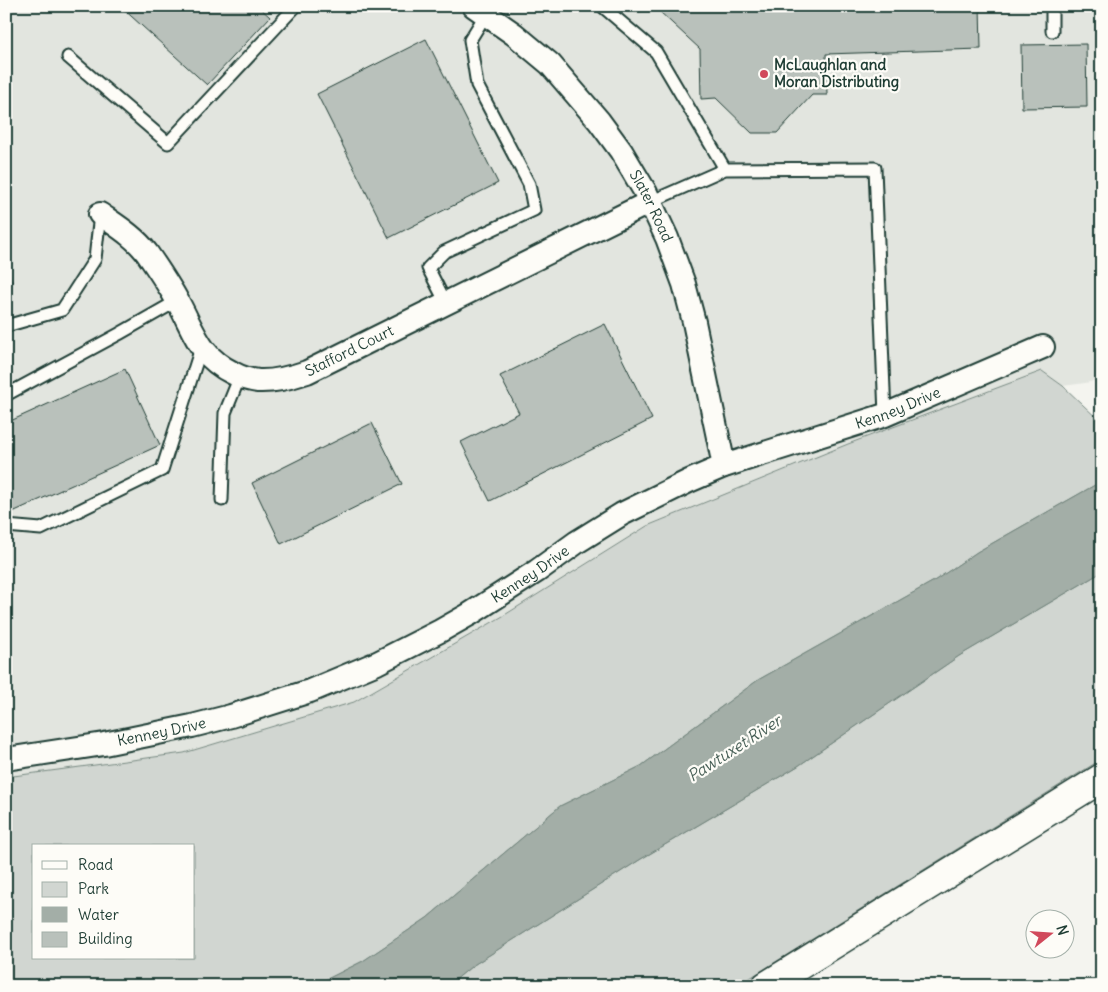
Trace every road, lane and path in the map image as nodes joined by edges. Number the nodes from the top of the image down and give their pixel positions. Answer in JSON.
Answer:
{"nodes":[{"id":1,"x":296,"y":6,"type":"edge"},
{"id":2,"x":602,"y":6,"type":"edge"},
{"id":3,"x":1052,"y":6,"type":"edge"},
{"id":4,"x":480,"y":10,"type":"edge"},
{"id":5,"x":1052,"y":31,"type":"dead end"},
{"id":6,"x":68,"y":57,"type":"dead end"},
{"id":7,"x":725,"y":169,"type":"junction"},
{"id":8,"x":650,"y":202,"type":"junction"},
{"id":9,"x":100,"y":214,"type":"joint"},
{"id":10,"x":177,"y":301,"type":"junction"},
{"id":11,"x":446,"y":303,"type":"junction"},
{"id":12,"x":6,"y":326,"type":"edge"},
{"id":13,"x":1043,"y":347,"type":"dead end"},
{"id":14,"x":202,"y":348,"type":"junction"},
{"id":15,"x":240,"y":376,"type":"junction"},
{"id":16,"x":6,"y":395,"type":"edge"},
{"id":17,"x":886,"y":415,"type":"junction"},
{"id":18,"x":724,"y":466,"type":"junction"},
{"id":19,"x":222,"y":500,"type":"dead end"},
{"id":20,"x":6,"y":526,"type":"edge"},
{"id":21,"x":6,"y":760,"type":"edge"},
{"id":22,"x":1102,"y":778,"type":"edge"},
{"id":23,"x":766,"y":986,"type":"edge"}],
"edges":[{"from":1,"to":6,"type":"lane"},
{"from":2,"to":7,"type":"lane"},
{"from":3,"to":5,"type":"lane"},
{"from":4,"to":8,"type":"street","name":"Slater Road"},
{"from":4,"to":11,"type":"lane"},
{"from":7,"to":8,"type":"lane"},
{"from":7,"to":17,"type":"lane"},
{"from":8,"to":11,"type":"street","name":"Stafford Court"},
{"from":8,"to":18,"type":"street","name":"Slater Road"},
{"from":9,"to":10,"type":"street","name":"Stafford Court"},
{"from":9,"to":12,"type":"lane"},
{"from":10,"to":14,"type":"street","name":"Stafford Court"},
{"from":10,"to":16,"type":"lane"},
{"from":11,"to":15,"type":"street","name":"Stafford Court"},
{"from":13,"to":17,"type":"street","name":"Kenney Drive"},
{"from":14,"to":15,"type":"street","name":"Stafford Court"},
{"from":14,"to":20,"type":"lane"},
{"from":15,"to":19,"type":"lane"},
{"from":17,"to":18,"type":"street","name":"Kenney Drive"},
{"from":18,"to":21,"type":"street","name":"Kenney Drive"},
{"from":22,"to":23,"type":"highway"}]}
